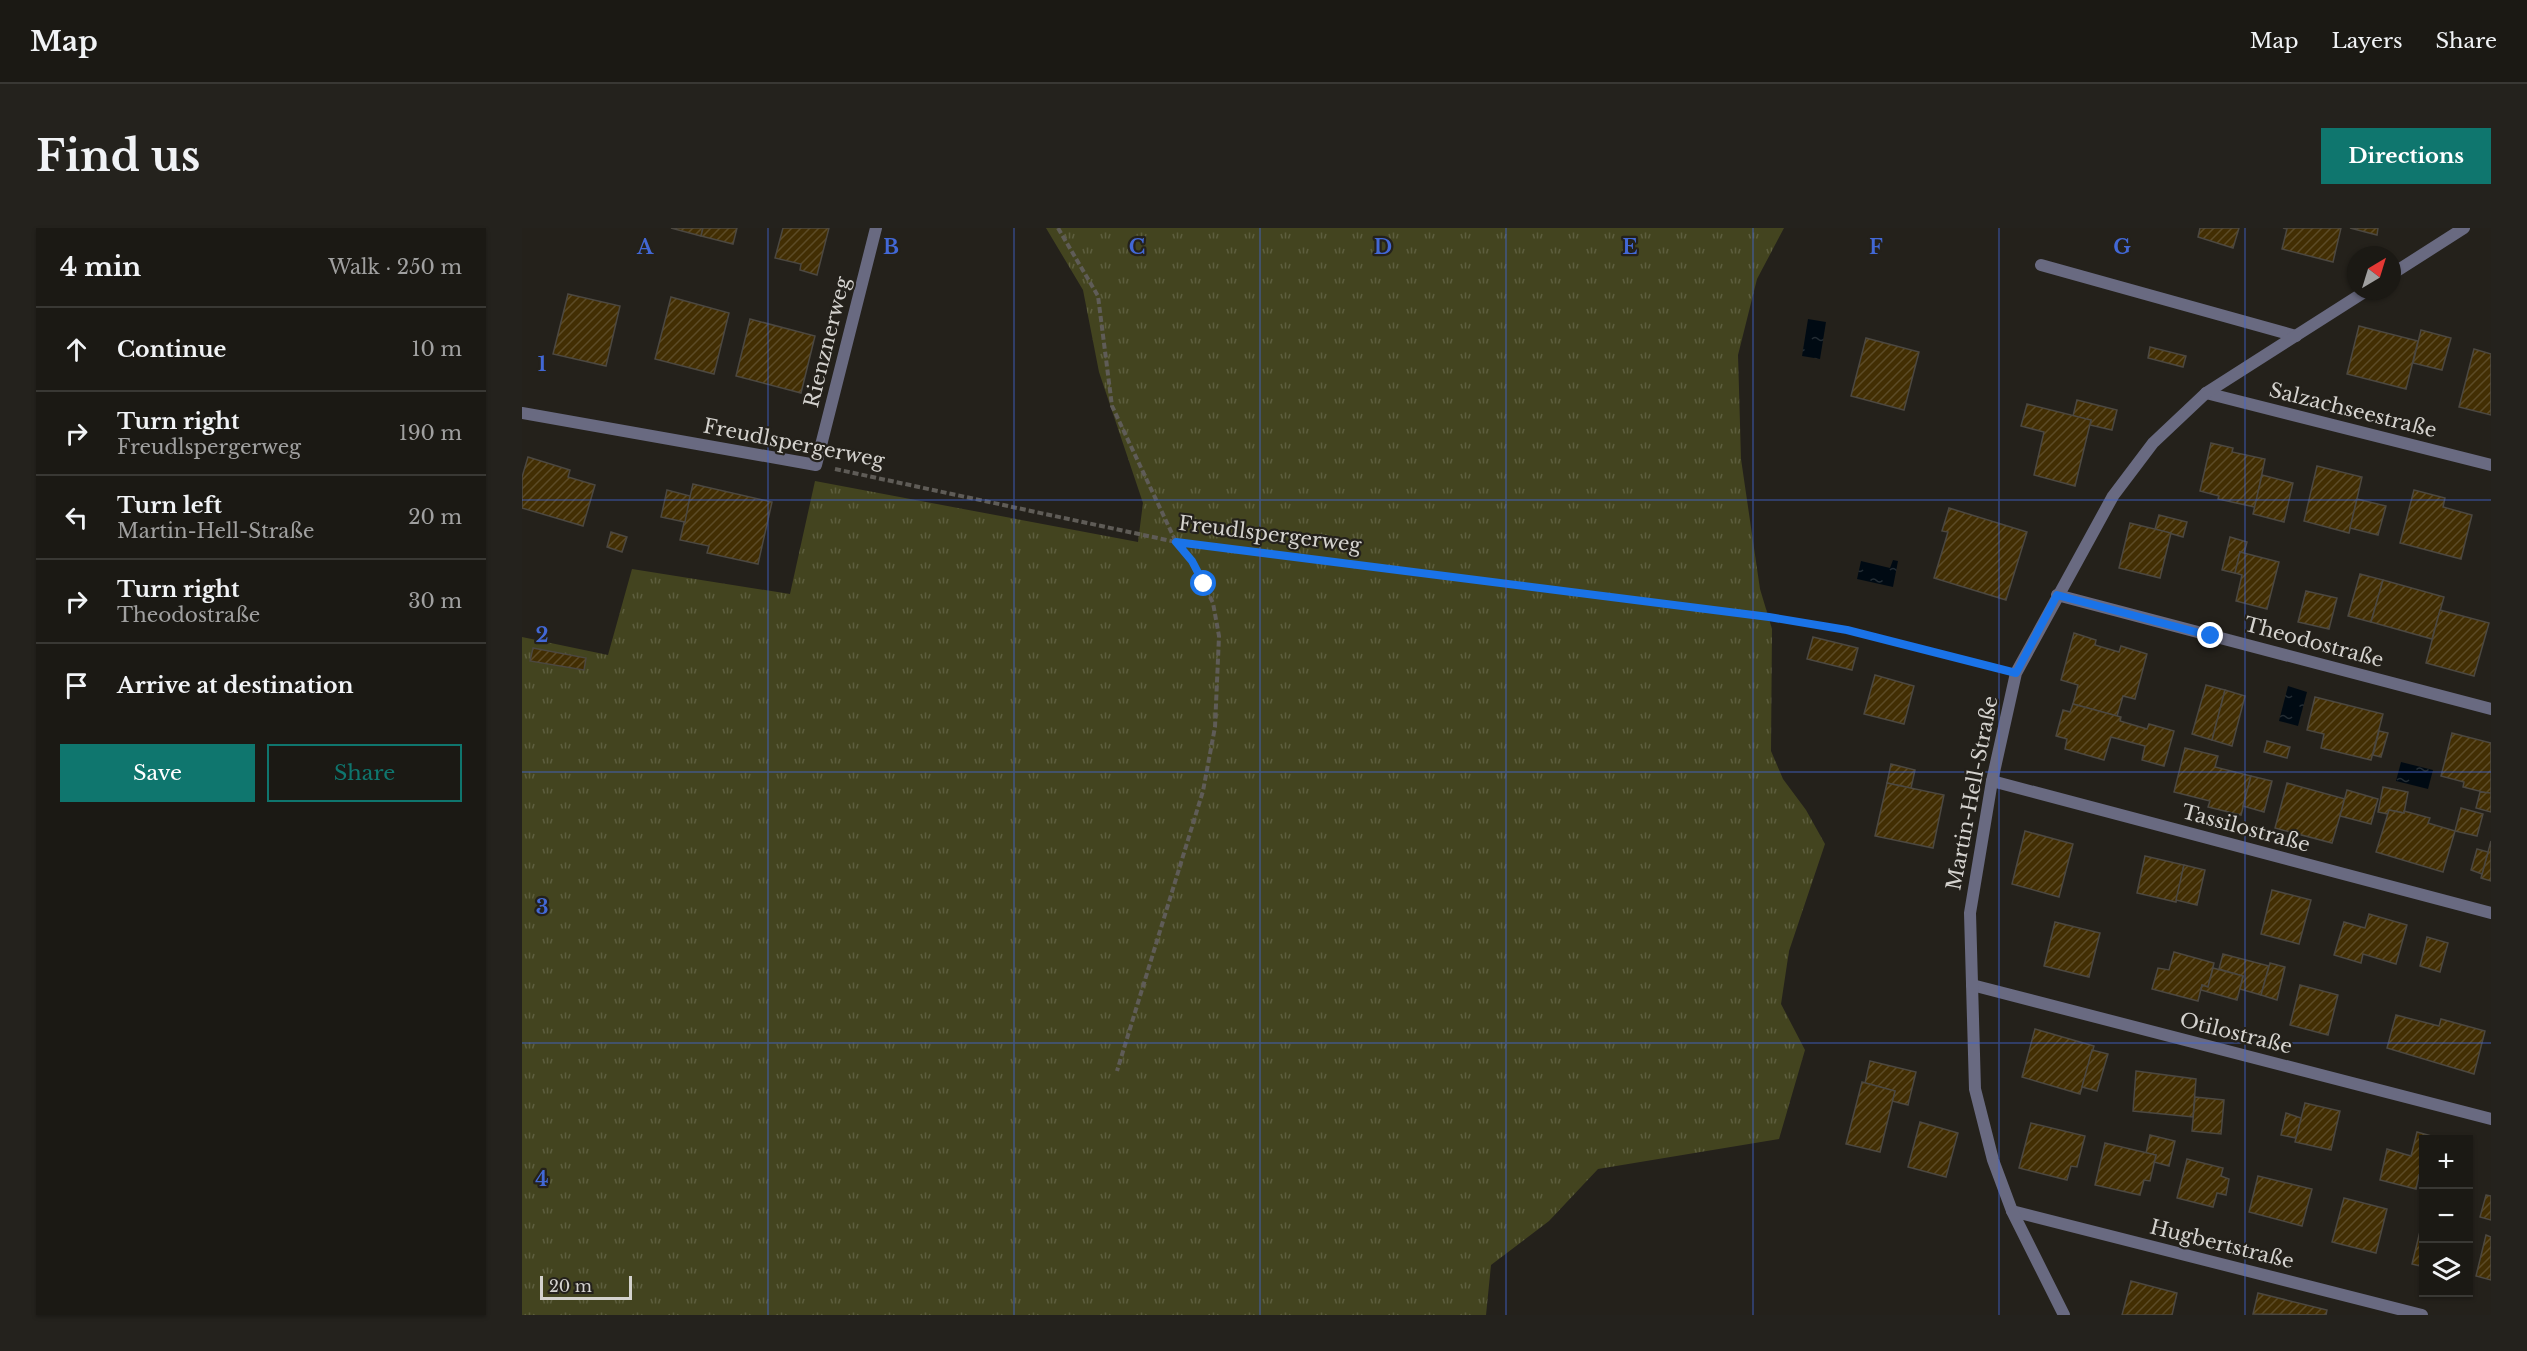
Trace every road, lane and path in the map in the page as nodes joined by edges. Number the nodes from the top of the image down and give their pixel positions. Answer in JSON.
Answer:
{"nodes":[{"id":1,"x":876,"y":228,"type":"edge"},
{"id":2,"x":1058,"y":228,"type":"edge"},
{"id":3,"x":2464,"y":228,"type":"edge"},
{"id":4,"x":2041,"y":265,"type":"dead end"},
{"id":5,"x":2401,"y":268,"type":"edge"},
{"id":6,"x":2352,"y":300,"type":"edge"},
{"id":7,"x":2295,"y":336,"type":"junction"},
{"id":8,"x":2206,"y":393,"type":"junction"},
{"id":9,"x":522,"y":413,"type":"edge"},
{"id":10,"x":816,"y":465,"type":"junction"},
{"id":11,"x":2491,"y":465,"type":"edge"},
{"id":12,"x":1176,"y":542,"type":"junction"},
{"id":13,"x":2057,"y":595,"type":"junction"},
{"id":14,"x":2016,"y":673,"type":"junction"},
{"id":15,"x":2491,"y":709,"type":"edge"},
{"id":16,"x":1992,"y":781,"type":"junction"},
{"id":17,"x":2491,"y":913,"type":"edge"},
{"id":18,"x":1972,"y":985,"type":"junction"},
{"id":19,"x":1117,"y":1071,"type":"dead end"},
{"id":20,"x":2491,"y":1119,"type":"edge"},
{"id":21,"x":2012,"y":1211,"type":"junction"},
{"id":22,"x":2064,"y":1315,"type":"edge"},
{"id":23,"x":2422,"y":1315,"type":"edge"}],
"edges":[{"from":1,"to":10,"type":"street","name":"Rienznerweg"},
{"from":2,"to":12,"type":"path"},
{"from":3,"to":5,"type":"street"},
{"from":4,"to":7,"type":"street"},
{"from":6,"to":7,"type":"street","name":"Martin-Hell-Straße"},
{"from":7,"to":8,"type":"street","name":"Martin-Hell-Straße"},
{"from":8,"to":11,"type":"street","name":"Salzachseestraße"},
{"from":8,"to":13,"type":"street","name":"Martin-Hell-Straße"},
{"from":9,"to":10,"type":"street","name":"Freudlspergerweg"},
{"from":10,"to":12,"type":"path","name":"Freudlspergerweg"},
{"from":12,"to":14,"type":"path","name":"Freudlspergerweg"},
{"from":12,"to":19,"type":"path"},
{"from":13,"to":14,"type":"street","name":"Martin-Hell-Straße"},
{"from":13,"to":15,"type":"street","name":"Theodostraße"},
{"from":14,"to":16,"type":"street","name":"Martin-Hell-Straße"},
{"from":16,"to":17,"type":"street","name":"Tassilostraße"},
{"from":16,"to":18,"type":"street","name":"Martin-Hell-Straße"},
{"from":18,"to":20,"type":"street","name":"Otilostraße"},
{"from":18,"to":21,"type":"street","name":"Martin-Hell-Straße"},
{"from":21,"to":22,"type":"street","name":"Martin-Hell-Straße"},
{"from":21,"to":23,"type":"street","name":"Hugbertstraße"}]}
